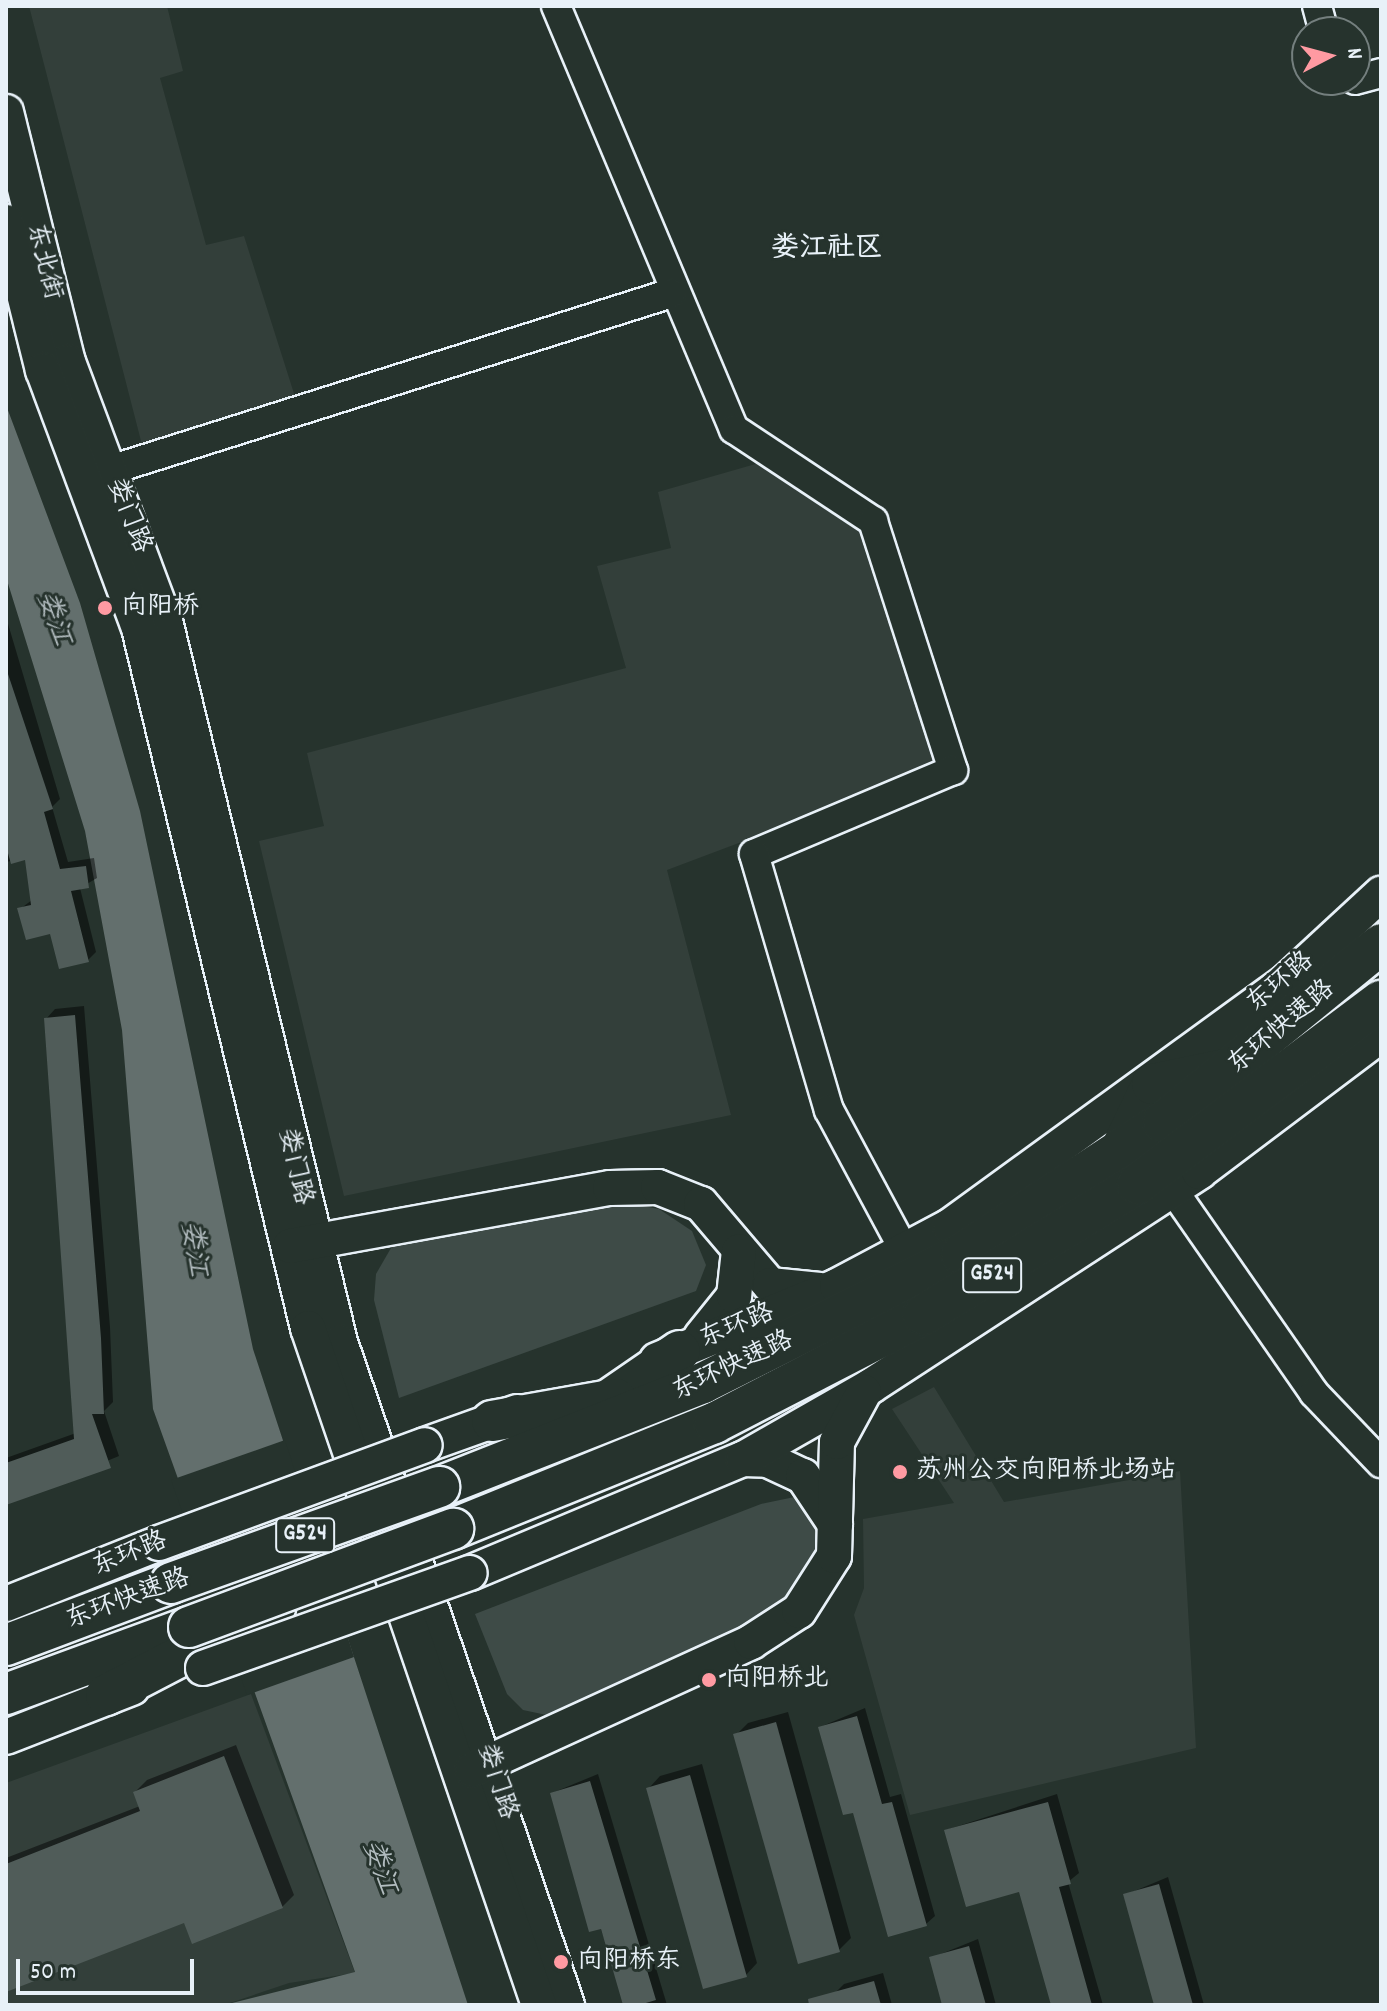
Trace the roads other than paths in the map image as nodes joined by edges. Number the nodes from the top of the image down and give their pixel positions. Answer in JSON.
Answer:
{"nodes":[{"id":1,"x":556,"y":6,"type":"edge"},
{"id":2,"x":6,"y":112,"type":"edge"},
{"id":3,"x":6,"y":222,"type":"edge"},
{"id":4,"x":672,"y":293,"type":"junction"},
{"id":5,"x":45,"y":322,"type":"junction"},
{"id":6,"x":96,"y":473,"type":"junction"},
{"id":7,"x":1381,"y":894,"type":"edge"},
{"id":8,"x":1381,"y":944,"type":"edge"},
{"id":9,"x":1381,"y":1001,"type":"edge"},
{"id":10,"x":1381,"y":1035,"type":"edge"},
{"id":11,"x":1246,"y":1083,"type":"junction"},
{"id":12,"x":1152,"y":1084,"type":"junction"},
{"id":13,"x":1118,"y":1154,"type":"junction"},
{"id":14,"x":1173,"y":1190,"type":"junction"},
{"id":15,"x":299,"y":1244,"type":"junction"},
{"id":16,"x":904,"y":1250,"type":"junction"},
{"id":17,"x":739,"y":1251,"type":"junction"},
{"id":18,"x":837,"y":1286,"type":"junction"},
{"id":19,"x":680,"y":1351,"type":"junction"},
{"id":20,"x":703,"y":1383,"type":"junction"},
{"id":21,"x":871,"y":1386,"type":"junction"},
{"id":22,"x":608,"y":1400,"type":"junction"},
{"id":23,"x":492,"y":1421,"type":"junction"},
{"id":24,"x":539,"y":1448,"type":"junction"},
{"id":25,"x":743,"y":1459,"type":"junction"},
{"id":26,"x":1381,"y":1463,"type":"edge"},
{"id":27,"x":837,"y":1528,"type":"junction"},
{"id":28,"x":6,"y":1604,"type":"edge"},
{"id":29,"x":6,"y":1645,"type":"edge"},
{"id":30,"x":196,"y":1649,"type":"junction"},
{"id":31,"x":6,"y":1694,"type":"edge"},
{"id":32,"x":106,"y":1695,"type":"joint"},
{"id":33,"x":6,"y":1737,"type":"edge"},
{"id":34,"x":478,"y":1768,"type":"junction"},
{"id":35,"x":539,"y":2005,"type":"edge"},
{"id":36,"x":567,"y":2005,"type":"edge"}],
"edges":[{"from":1,"to":4,"type":"street"},
{"from":2,"to":5,"type":"main road","name":"东北街"},
{"from":3,"to":5,"type":"main road","name":"东北街"},
{"from":4,"to":6,"type":"street"},
{"from":4,"to":16,"type":"street"},
{"from":5,"to":6,"type":"main road","name":"娄门路"},
{"from":6,"to":15,"type":"main road","name":"娄门路"},
{"from":7,"to":12,"type":"main road","name":"东环路"},
{"from":8,"to":11,"type":"highway","name":"东环快速路","number":"G524"},
{"from":9,"to":11,"type":"highway","name":"东环快速路","number":"G524"},
{"from":10,"to":14,"type":"main road"},
{"from":11,"to":12,"type":"highway"},
{"from":11,"to":13,"type":"highway","name":"东环快速路","number":"G524"},
{"from":11,"to":30,"type":"highway","name":"东环快速路","number":"G524","bridge":true},
{"from":12,"to":13,"type":"highway"},
{"from":12,"to":16,"type":"main road","name":"东环路"},
{"from":13,"to":20,"type":"highway","name":"东环快速路","number":"G524"},
{"from":14,"to":21,"type":"main road"},
{"from":14,"to":26,"type":"street"},
{"from":15,"to":17,"type":"main road"},
{"from":15,"to":34,"type":"main road","name":"娄门路"},
{"from":16,"to":18,"type":"main road","name":"东环路"},
{"from":17,"to":18,"type":"main road"},
{"from":17,"to":19,"type":"main road"},
{"from":18,"to":19,"type":"main road","name":"东环路"},
{"from":19,"to":22,"type":"highway"},
{"from":19,"to":23,"type":"main road","name":"东环路"},
{"from":20,"to":22,"type":"highway"},
{"from":20,"to":24,"type":"highway","name":"东环快速路","number":"G524"},
{"from":21,"to":25,"type":"main road"},
{"from":21,"to":27,"type":"main road"},
{"from":22,"to":23,"type":"highway"},
{"from":22,"to":24,"type":"highway"},
{"from":23,"to":28,"type":"main road","name":"东环路","bridge":true},
{"from":24,"to":29,"type":"highway","name":"东环快速路","number":"G524","bridge":true},
{"from":25,"to":27,"type":"main road"},
{"from":25,"to":30,"type":"main road","bridge":true},
{"from":27,"to":34,"type":"main road"},
{"from":30,"to":31,"type":"highway","name":"东环快速路","number":"G524"},
{"from":30,"to":32,"type":"highway"},
{"from":32,"to":33,"type":"main road"},
{"from":34,"to":35,"type":"main road","name":"娄门路"},
{"from":34,"to":36,"type":"main road","name":"娄门路"}]}
